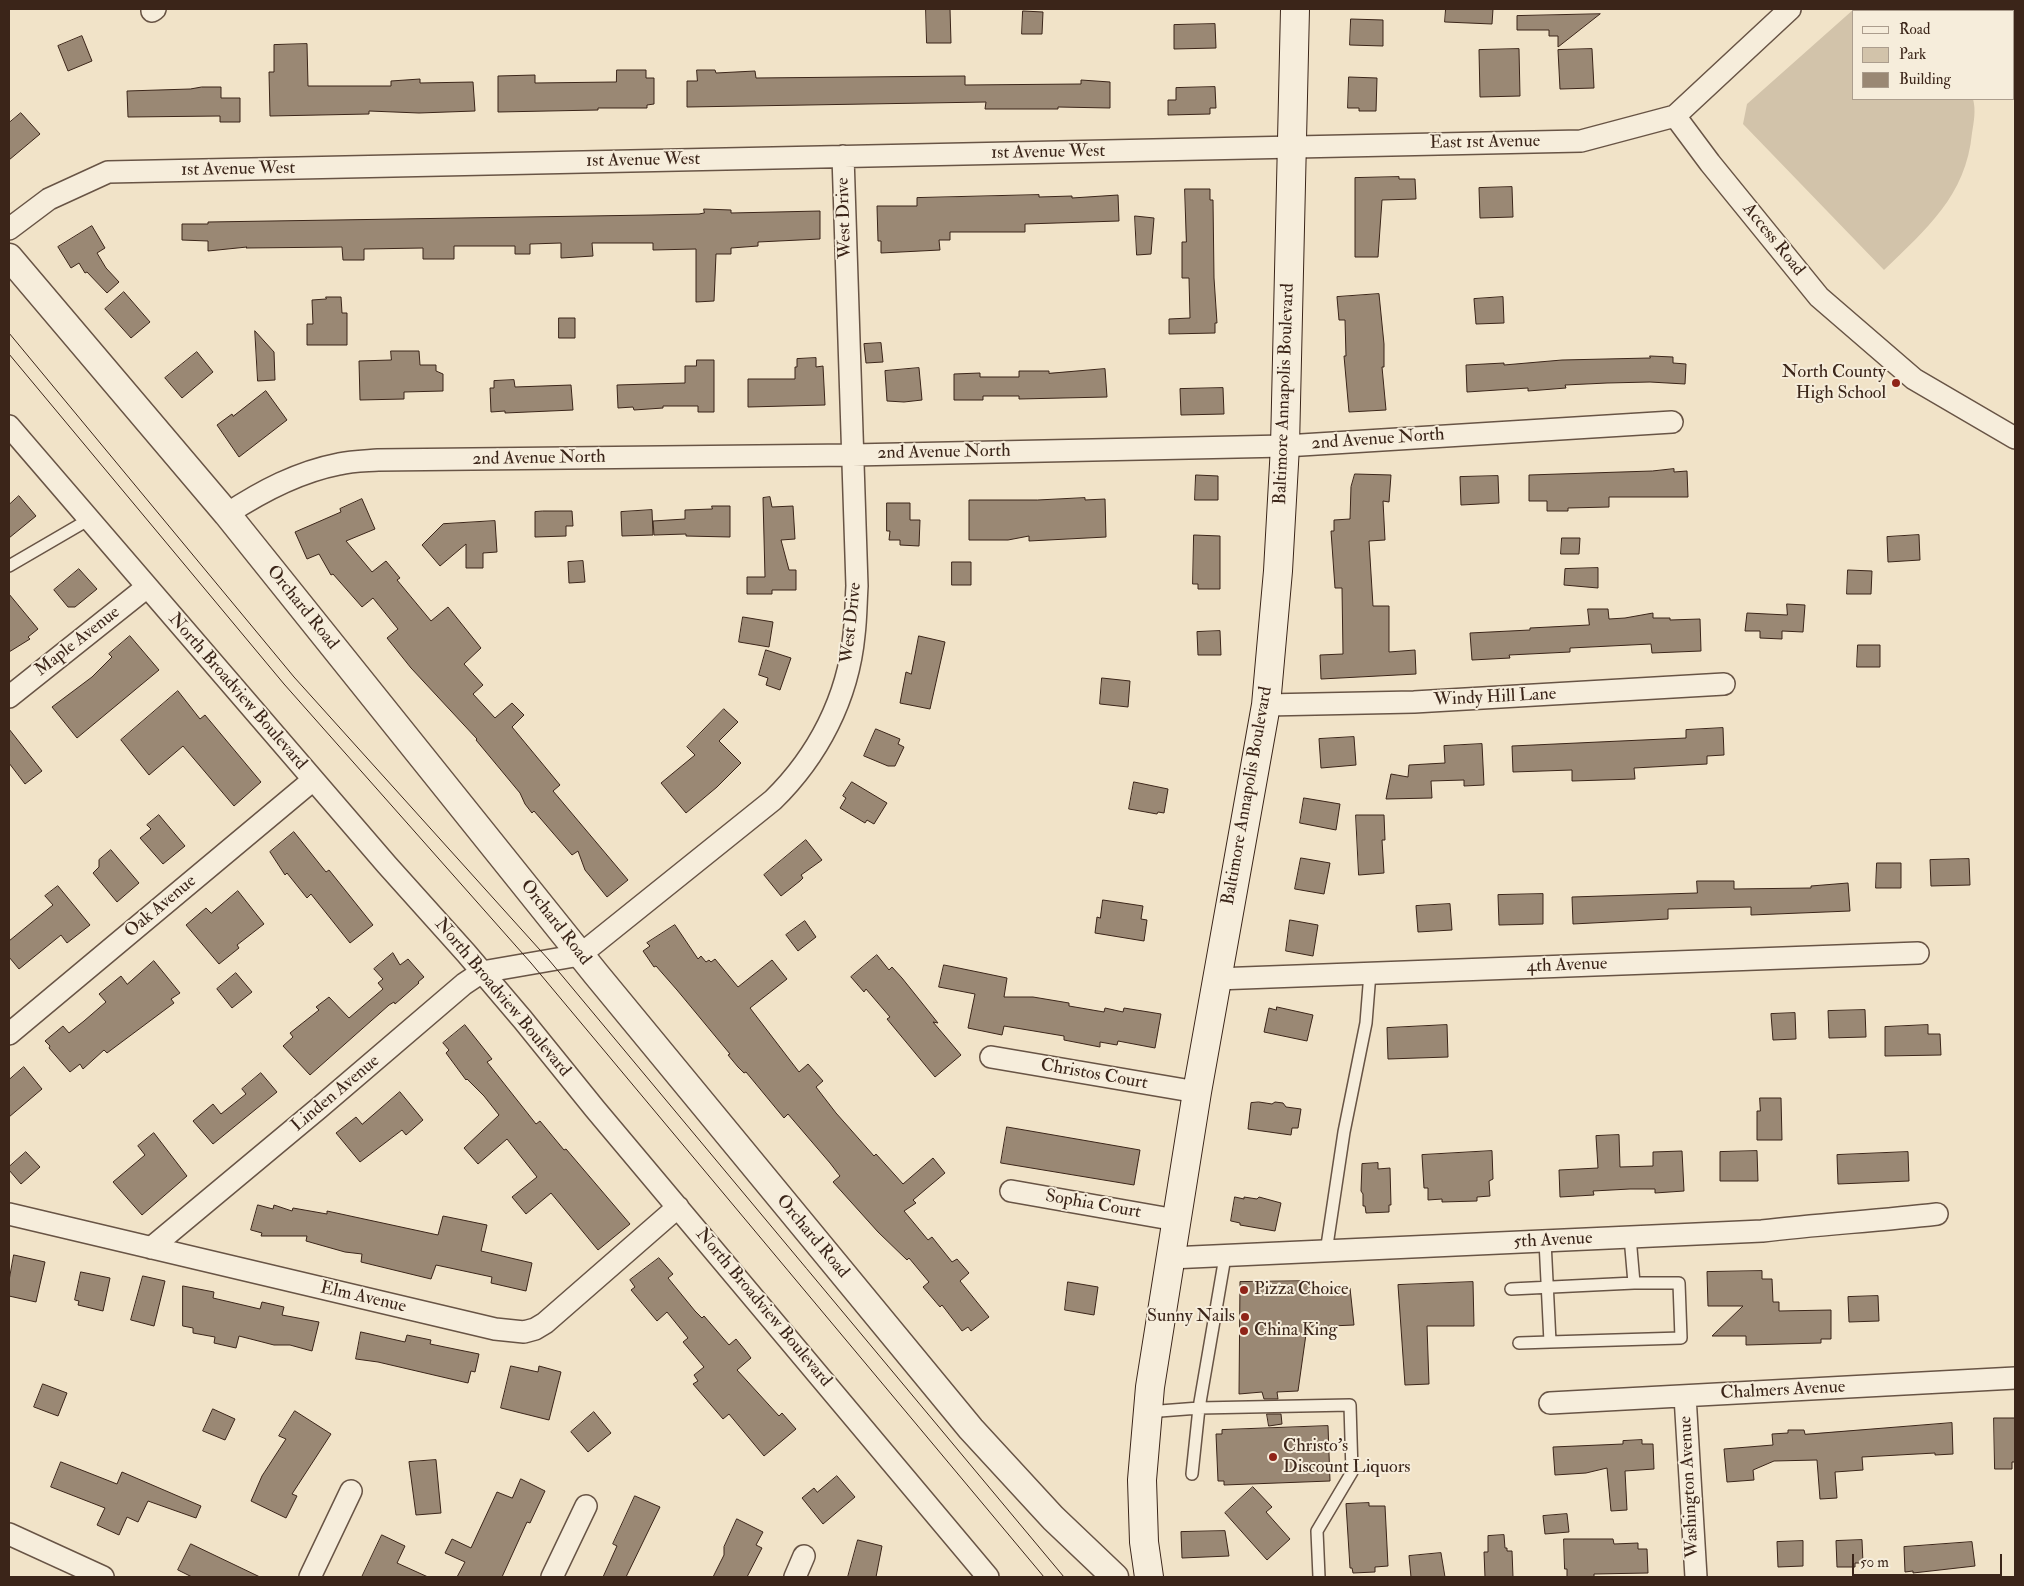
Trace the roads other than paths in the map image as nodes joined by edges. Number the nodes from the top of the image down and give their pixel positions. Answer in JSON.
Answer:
{"nodes":[{"id":1,"x":1295,"y":9,"type":"edge"},
{"id":2,"x":1790,"y":9,"type":"edge"},
{"id":3,"x":1675,"y":116,"type":"junction"},
{"id":4,"x":1292,"y":148,"type":"junction"},
{"id":5,"x":843,"y":156,"type":"junction"},
{"id":6,"x":9,"y":229,"type":"edge"},
{"id":7,"x":9,"y":257,"type":"edge"},
{"id":8,"x":1672,"y":422,"type":"dead end"},
{"id":9,"x":9,"y":426,"type":"edge"},
{"id":10,"x":2015,"y":438,"type":"edge"},
{"id":11,"x":1285,"y":446,"type":"junction"},
{"id":12,"x":852,"y":455,"type":"junction"},
{"id":13,"x":227,"y":514,"type":"junction"},
{"id":14,"x":88,"y":520,"type":"junction"},
{"id":15,"x":9,"y":566,"type":"edge"},
{"id":16,"x":148,"y":588,"type":"junction"},
{"id":17,"x":1724,"y":684,"type":"dead end"},
{"id":18,"x":9,"y":697,"type":"edge"},
{"id":19,"x":1266,"y":704,"type":"junction"},
{"id":20,"x":313,"y":780,"type":"junction"},
{"id":21,"x":1918,"y":953,"type":"dead end"},
{"id":22,"x":580,"y":955,"type":"junction"},
{"id":23,"x":531,"y":963,"type":"joint"},
{"id":24,"x":482,"y":972,"type":"junction"},
{"id":25,"x":1370,"y":973,"type":"junction"},
{"id":26,"x":1216,"y":979,"type":"junction"},
{"id":27,"x":9,"y":1034,"type":"edge"},
{"id":28,"x":991,"y":1057,"type":"dead end"},
{"id":29,"x":1197,"y":1092,"type":"junction"},
{"id":30,"x":1011,"y":1191,"type":"dead end"},
{"id":31,"x":678,"y":1207,"type":"junction"},
{"id":32,"x":9,"y":1214,"type":"edge"},
{"id":33,"x":1936,"y":1214,"type":"dead end"},
{"id":34,"x":1176,"y":1220,"type":"junction"},
{"id":35,"x":1630,"y":1237,"type":"junction"},
{"id":36,"x":1545,"y":1241,"type":"junction"},
{"id":37,"x":151,"y":1248,"type":"junction"},
{"id":38,"x":1326,"y":1252,"type":"junction"},
{"id":39,"x":1225,"y":1257,"type":"junction"},
{"id":40,"x":1170,"y":1258,"type":"junction"},
{"id":41,"x":1634,"y":1283,"type":"junction"},
{"id":42,"x":1548,"y":1288,"type":"junction"},
{"id":43,"x":1510,"y":1289,"type":"dead end"},
{"id":44,"x":1550,"y":1342,"type":"junction"},
{"id":45,"x":1519,"y":1343,"type":"dead end"},
{"id":46,"x":2015,"y":1378,"type":"edge"},
{"id":47,"x":1685,"y":1396,"type":"junction"},
{"id":48,"x":1550,"y":1403,"type":"dead end"},
{"id":49,"x":1199,"y":1408,"type":"junction"},
{"id":50,"x":1147,"y":1412,"type":"junction"},
{"id":51,"x":1192,"y":1474,"type":"dead end"},
{"id":52,"x":351,"y":1491,"type":"dead end"},
{"id":53,"x":586,"y":1506,"type":"dead end"},
{"id":54,"x":9,"y":1534,"type":"edge"},
{"id":55,"x":804,"y":1556,"type":"dead end"},
{"id":56,"x":103,"y":1577,"type":"edge"},
{"id":57,"x":310,"y":1577,"type":"edge"},
{"id":58,"x":552,"y":1577,"type":"edge"},
{"id":59,"x":795,"y":1577,"type":"edge"},
{"id":60,"x":988,"y":1577,"type":"edge"},
{"id":61,"x":1115,"y":1577,"type":"edge"},
{"id":62,"x":1149,"y":1577,"type":"edge"},
{"id":63,"x":1319,"y":1577,"type":"edge"},
{"id":64,"x":1696,"y":1577,"type":"edge"}],
"edges":[{"from":1,"to":4,"type":"main road","name":"Baltimore Annapolis Boulevard"},
{"from":2,"to":3,"type":"street"},
{"from":3,"to":4,"type":"street","name":"East 1st Avenue"},
{"from":3,"to":10,"type":"street","name":"Access Road"},
{"from":4,"to":5,"type":"street","name":"1st Avenue West"},
{"from":4,"to":11,"type":"main road","name":"Baltimore Annapolis Boulevard"},
{"from":5,"to":6,"type":"street","name":"1st Avenue West"},
{"from":5,"to":12,"type":"street","name":"West Drive"},
{"from":7,"to":13,"type":"street","name":"Orchard Road"},
{"from":8,"to":11,"type":"street","name":"2nd Avenue North"},
{"from":9,"to":14,"type":"street","name":"North Broadview Boulevard"},
{"from":11,"to":12,"type":"street","name":"2nd Avenue North"},
{"from":11,"to":19,"type":"main road","name":"Baltimore Annapolis Boulevard"},
{"from":12,"to":13,"type":"street","name":"2nd Avenue North"},
{"from":12,"to":22,"type":"street","name":"West Drive"},
{"from":13,"to":22,"type":"street","name":"Orchard Road"},
{"from":14,"to":15,"type":"lane"},
{"from":14,"to":16,"type":"street","name":"North Broadview Boulevard"},
{"from":16,"to":18,"type":"street","name":"Maple Avenue"},
{"from":16,"to":20,"type":"street","name":"North Broadview Boulevard"},
{"from":17,"to":19,"type":"street","name":"Windy Hill Lane"},
{"from":19,"to":26,"type":"main road","name":"Baltimore Annapolis Boulevard"},
{"from":20,"to":24,"type":"street","name":"North Broadview Boulevard"},
{"from":20,"to":27,"type":"street","name":"Oak Avenue"},
{"from":21,"to":25,"type":"street","name":"4th Avenue"},
{"from":22,"to":23,"type":"street","name":"West Drive"},
{"from":22,"to":61,"type":"street","name":"Orchard Road"},
{"from":23,"to":24,"type":"street","name":"Linden Avenue"},
{"from":24,"to":31,"type":"street","name":"North Broadview Boulevard"},
{"from":24,"to":37,"type":"street","name":"Linden Avenue"},
{"from":25,"to":26,"type":"street","name":"4th Avenue"},
{"from":25,"to":38,"type":"lane"},
{"from":26,"to":29,"type":"main road","name":"Baltimore Annapolis Boulevard"},
{"from":28,"to":29,"type":"street","name":"Christos Court"},
{"from":29,"to":34,"type":"main road","name":"Baltimore Annapolis Boulevard"},
{"from":30,"to":34,"type":"street","name":"Sophia Court"},
{"from":31,"to":37,"type":"street","name":"Elm Avenue"},
{"from":31,"to":60,"type":"street","name":"North Broadview Boulevard"},
{"from":32,"to":37,"type":"street","name":"Elm Avenue"},
{"from":33,"to":35,"type":"street","name":"5th Avenue"},
{"from":34,"to":40,"type":"main road","name":"Baltimore Annapolis Boulevard"},
{"from":35,"to":36,"type":"street","name":"5th Avenue"},
{"from":35,"to":41,"type":"lane"},
{"from":36,"to":38,"type":"street","name":"5th Avenue"},
{"from":36,"to":42,"type":"lane"},
{"from":38,"to":39,"type":"street","name":"5th Avenue"},
{"from":39,"to":40,"type":"street","name":"5th Avenue"},
{"from":39,"to":49,"type":"lane"},
{"from":40,"to":50,"type":"main road","name":"Baltimore Annapolis Boulevard"},
{"from":41,"to":42,"type":"lane"},
{"from":41,"to":44,"type":"lane"},
{"from":42,"to":43,"type":"lane"},
{"from":42,"to":44,"type":"lane"},
{"from":44,"to":45,"type":"lane"},
{"from":46,"to":47,"type":"street","name":"Chalmers Avenue"},
{"from":47,"to":48,"type":"street","name":"Chalmers Avenue"},
{"from":47,"to":64,"type":"street","name":"Washington Avenue"},
{"from":49,"to":50,"type":"lane"},
{"from":49,"to":51,"type":"lane"},
{"from":49,"to":63,"type":"lane"},
{"from":50,"to":62,"type":"main road","name":"Baltimore Annapolis Boulevard"},
{"from":52,"to":57,"type":"street"},
{"from":53,"to":58,"type":"street"},
{"from":54,"to":56,"type":"street"},
{"from":55,"to":59,"type":"street"}]}
